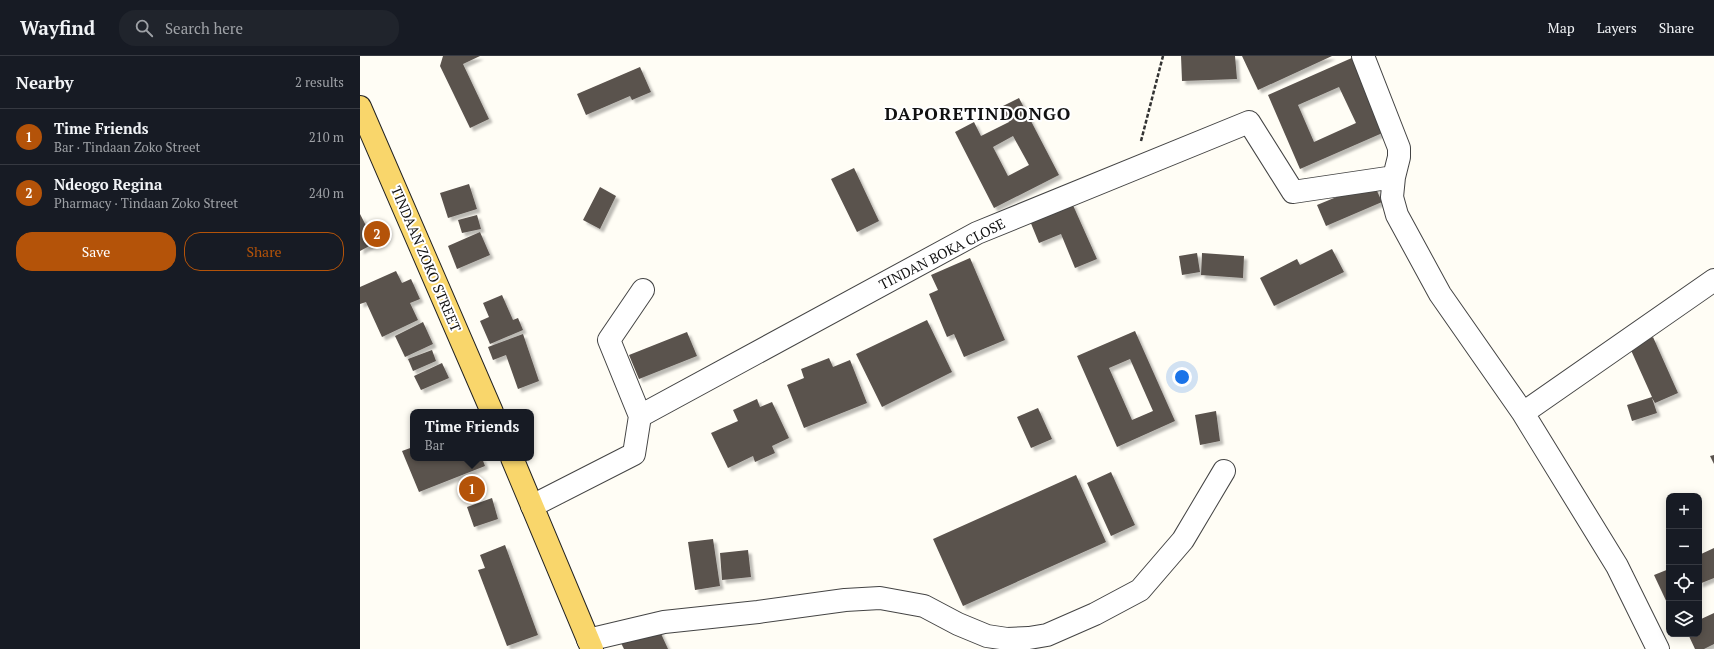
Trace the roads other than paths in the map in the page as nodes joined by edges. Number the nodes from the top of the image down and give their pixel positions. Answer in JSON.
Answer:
{"nodes":[{"id":1,"x":1363,"y":56,"type":"edge"},
{"id":2,"x":360,"y":107,"type":"edge"},
{"id":3,"x":1394,"y":177,"type":"junction"},
{"id":4,"x":1714,"y":280,"type":"edge"},
{"id":5,"x":643,"y":290,"type":"dead end"},
{"id":6,"x":491,"y":409,"type":"edge"},
{"id":7,"x":1523,"y":413,"type":"junction"},
{"id":8,"x":640,"y":416,"type":"junction"},
{"id":9,"x":513,"y":461,"type":"edge"},
{"id":10,"x":1224,"y":471,"type":"dead end"},
{"id":11,"x":532,"y":506,"type":"junction"},
{"id":12,"x":590,"y":645,"type":"edge"},
{"id":13,"x":1658,"y":649,"type":"edge"}],
"edges":[{"from":1,"to":3,"type":"street"},
{"from":2,"to":6,"type":"main road","name":"TINDAAN ZOKO STREET"},
{"from":3,"to":7,"type":"street"},
{"from":3,"to":8,"type":"street","name":"TINDAN BOKA CLOSE"},
{"from":4,"to":7,"type":"street"},
{"from":5,"to":8,"type":"street"},
{"from":7,"to":13,"type":"street"},
{"from":8,"to":11,"type":"street"},
{"from":9,"to":11,"type":"main road"},
{"from":10,"to":12,"type":"street"},
{"from":11,"to":12,"type":"main road"}]}
